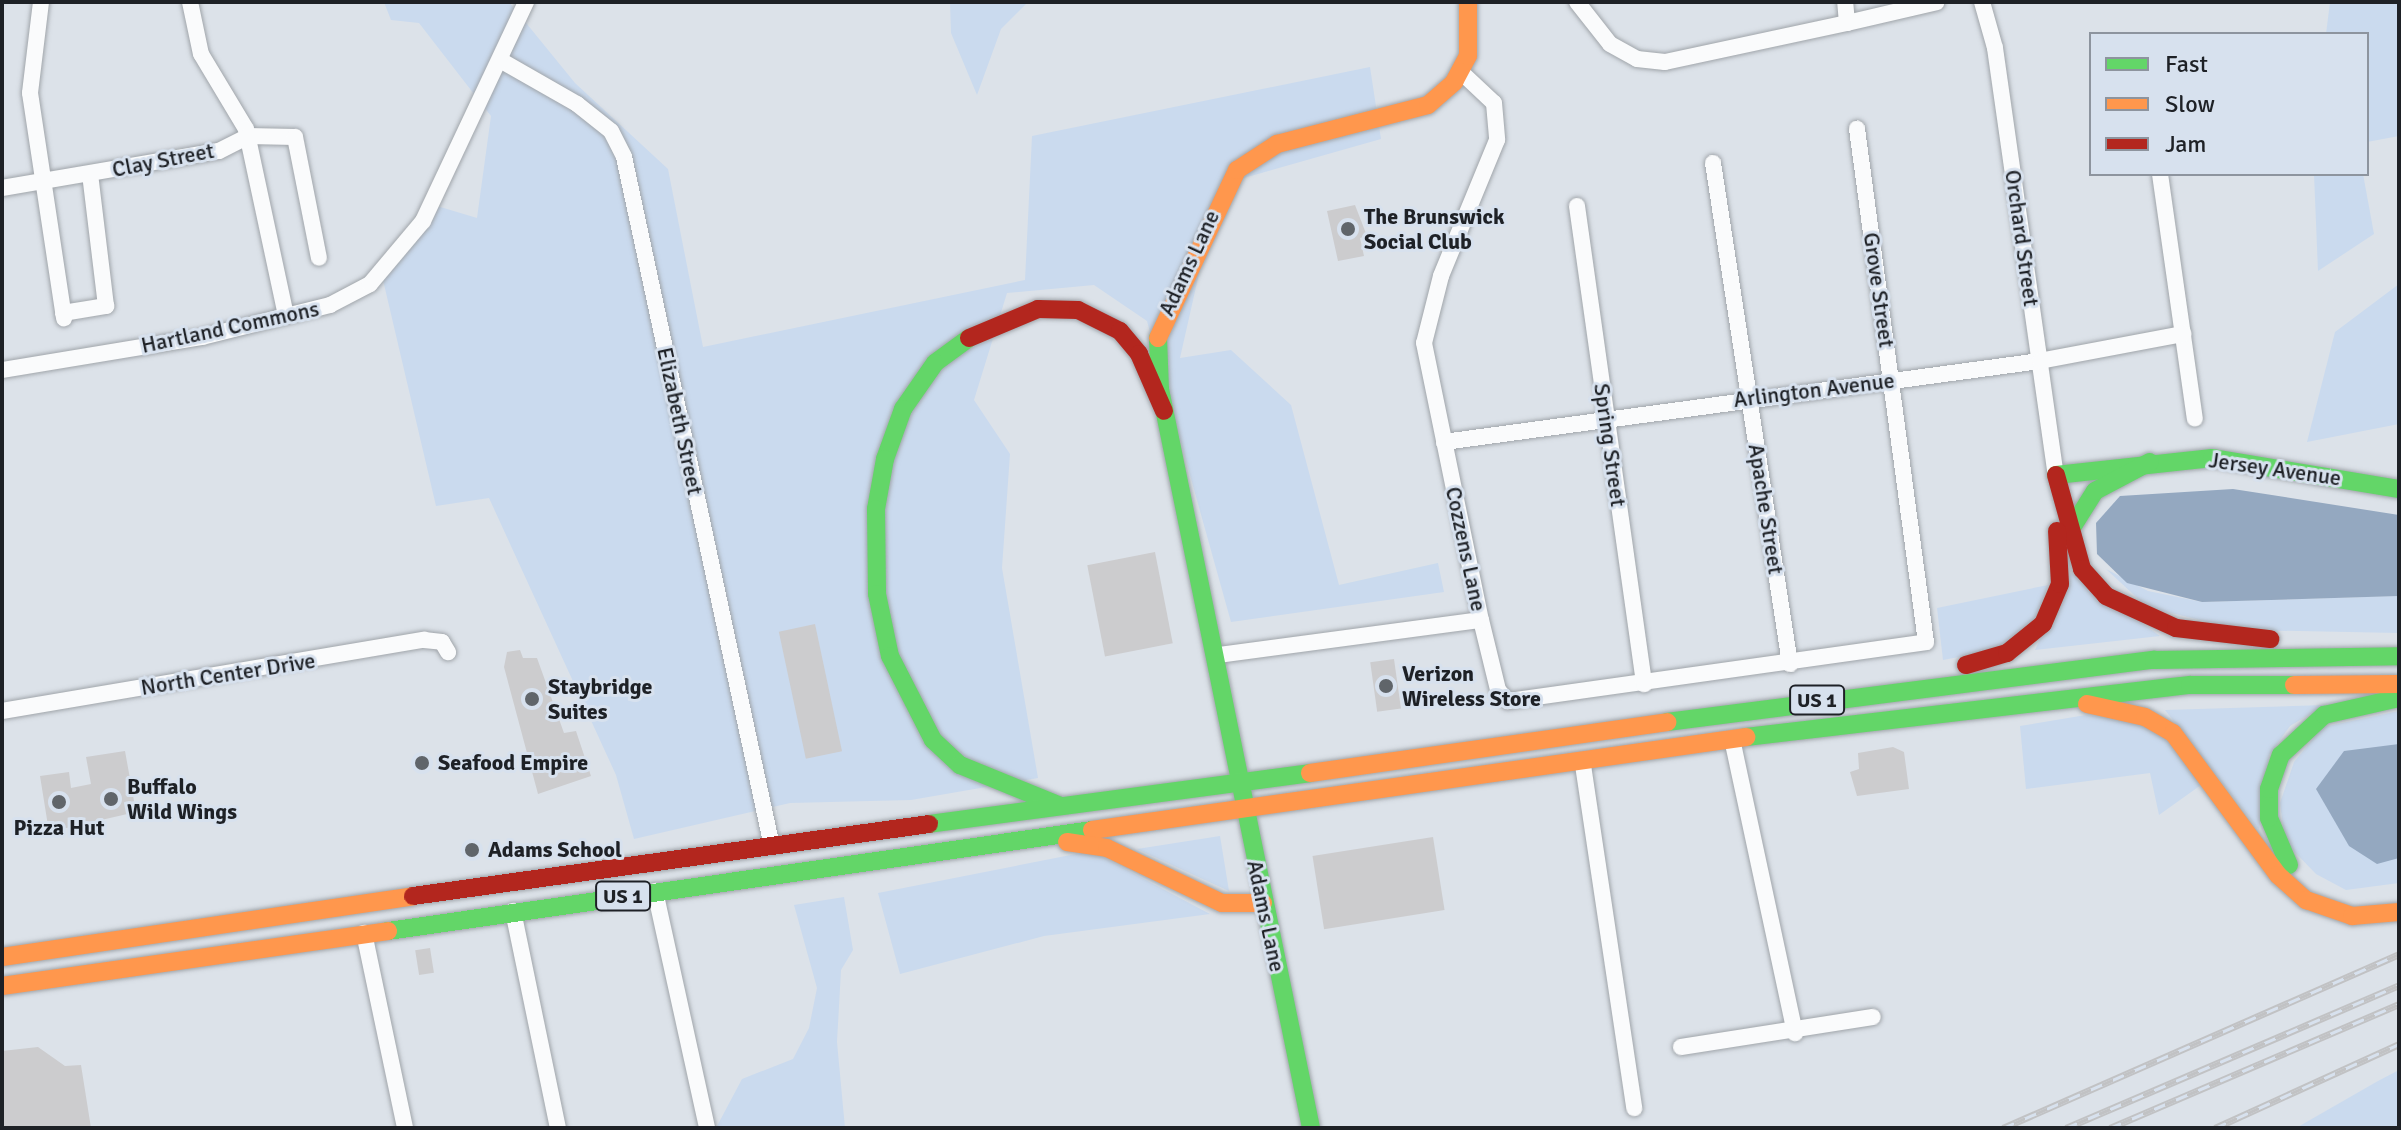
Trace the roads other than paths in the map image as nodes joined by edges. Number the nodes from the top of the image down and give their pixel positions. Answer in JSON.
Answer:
{"nodes":[{"id":1,"x":41,"y":2,"type":"edge"},
{"id":2,"x":190,"y":2,"type":"edge"},
{"id":3,"x":526,"y":2,"type":"edge"},
{"id":4,"x":1468,"y":2,"type":"edge"},
{"id":5,"x":1577,"y":2,"type":"edge"},
{"id":6,"x":1845,"y":2,"type":"edge"},
{"id":7,"x":1937,"y":2,"type":"edge"},
{"id":8,"x":1982,"y":2,"type":"edge"},
{"id":9,"x":1847,"y":23,"type":"junction"},
{"id":10,"x":500,"y":60,"type":"junction"},
{"id":11,"x":1461,"y":72,"type":"junction"},
{"id":12,"x":1857,"y":129,"type":"dead end"},
{"id":13,"x":248,"y":136,"type":"junction"},
{"id":14,"x":1713,"y":163,"type":"dead end"},
{"id":15,"x":90,"y":174,"type":"junction"},
{"id":16,"x":2160,"y":176,"type":"edge"},
{"id":17,"x":42,"y":183,"type":"junction"},
{"id":18,"x":2,"y":188,"type":"edge"},
{"id":19,"x":1577,"y":206,"type":"dead end"},
{"id":20,"x":319,"y":258,"type":"dead end"},
{"id":21,"x":286,"y":316,"type":"junction"},
{"id":22,"x":2183,"y":334,"type":"junction"},
{"id":23,"x":2040,"y":361,"type":"junction"},
{"id":24,"x":2,"y":370,"type":"edge"},
{"id":25,"x":1891,"y":380,"type":"junction"},
{"id":26,"x":1750,"y":399,"type":"junction"},
{"id":27,"x":1164,"y":411,"type":"junction"},
{"id":28,"x":1606,"y":418,"type":"junction"},
{"id":29,"x":2195,"y":419,"type":"dead end"},
{"id":30,"x":1444,"y":442,"type":"junction"},
{"id":31,"x":2150,"y":462,"type":"junction"},
{"id":32,"x":2056,"y":475,"type":"junction"},
{"id":33,"x":2399,"y":489,"type":"edge"},
{"id":34,"x":2073,"y":526,"type":"junction"},
{"id":35,"x":1481,"y":620,"type":"junction"},
{"id":36,"x":1926,"y":642,"type":"joint"},
{"id":37,"x":448,"y":652,"type":"dead end"},
{"id":38,"x":1218,"y":655,"type":"junction"},
{"id":39,"x":2394,"y":656,"type":"edge"},
{"id":40,"x":1790,"y":664,"type":"junction"},
{"id":41,"x":1644,"y":684,"type":"junction"},
{"id":42,"x":2399,"y":684,"type":"edge"},
{"id":43,"x":2046,"y":697,"type":"junction"},
{"id":44,"x":2399,"y":698,"type":"edge"},
{"id":45,"x":1825,"y":699,"type":"junction"},
{"id":46,"x":2,"y":711,"type":"edge"},
{"id":47,"x":1732,"y":739,"type":"junction"},
{"id":48,"x":1583,"y":765,"type":"junction"},
{"id":49,"x":1238,"y":782,"type":"junction"},
{"id":50,"x":1066,"y":808,"type":"junction"},
{"id":51,"x":1244,"y":808,"type":"junction"},
{"id":52,"x":1027,"y":838,"type":"junction"},
{"id":53,"x":771,"y":842,"type":"junction"},
{"id":54,"x":655,"y":891,"type":"junction"},
{"id":55,"x":2399,"y":896,"type":"edge"},
{"id":56,"x":1263,"y":903,"type":"junction"},
{"id":57,"x":513,"y":911,"type":"junction"},
{"id":58,"x":2399,"y":912,"type":"edge"},
{"id":59,"x":364,"y":933,"type":"junction"},
{"id":60,"x":2,"y":957,"type":"edge"},
{"id":61,"x":2,"y":986,"type":"edge"},
{"id":62,"x":1873,"y":1017,"type":"dead end"},
{"id":63,"x":1795,"y":1033,"type":"junction"},
{"id":64,"x":1681,"y":1047,"type":"dead end"},
{"id":65,"x":1634,"y":1108,"type":"dead end"},
{"id":66,"x":405,"y":1128,"type":"edge"},
{"id":67,"x":558,"y":1128,"type":"edge"},
{"id":68,"x":707,"y":1128,"type":"edge"},
{"id":69,"x":1311,"y":1128,"type":"edge"}],
"edges":[{"from":1,"to":17,"type":"street"},
{"from":2,"to":13,"type":"street"},
{"from":3,"to":10,"type":"street","name":"Hartland Commons"},
{"from":4,"to":11,"type":"main road"},
{"from":5,"to":9,"type":"street"},
{"from":6,"to":9,"type":"street"},
{"from":7,"to":9,"type":"street"},
{"from":8,"to":23,"type":"street","name":"Orchard Street"},
{"from":10,"to":21,"type":"street","name":"Hartland Commons"},
{"from":10,"to":53,"type":"street","name":"Elizabeth Street"},
{"from":11,"to":27,"type":"main road","name":"Adams Lane"},
{"from":11,"to":30,"type":"street","name":"Cozzens Lane"},
{"from":12,"to":25,"type":"street","name":"Grove Street"},
{"from":13,"to":15,"type":"street","name":"Clay Street"},
{"from":13,"to":20,"type":"street","name":"Clay Street"},
{"from":13,"to":21,"type":"street"},
{"from":14,"to":26,"type":"street","name":"Apache Street"},
{"from":15,"to":17,"type":"street","name":"Clay Street"},
{"from":15,"to":17,"type":"street"},
{"from":16,"to":22,"type":"street"},
{"from":17,"to":18,"type":"street","name":"Clay Street"},
{"from":19,"to":28,"type":"street","name":"Spring Street"},
{"from":21,"to":24,"type":"street","name":"Hartland Commons"},
{"from":22,"to":23,"type":"street","name":"Arlington Avenue"},
{"from":22,"to":29,"type":"street"},
{"from":23,"to":25,"type":"street","name":"Arlington Avenue"},
{"from":23,"to":32,"type":"street","name":"Orchard Street"},
{"from":25,"to":26,"type":"street","name":"Arlington Avenue"},
{"from":25,"to":36,"type":"street","name":"Grove Street"},
{"from":26,"to":28,"type":"street","name":"Arlington Avenue"},
{"from":26,"to":40,"type":"street","name":"Apache Street"},
{"from":27,"to":38,"type":"main road","name":"Adams Lane"},
{"from":27,"to":50,"type":"main road"},
{"from":28,"to":30,"type":"street","name":"Arlington Avenue"},
{"from":28,"to":41,"type":"street","name":"Spring Street"},
{"from":30,"to":35,"type":"street","name":"Cozzens Lane"},
{"from":31,"to":32,"type":"main road","name":"Jersey Avenue"},
{"from":31,"to":33,"type":"main road","name":"Jersey Avenue"},
{"from":31,"to":34,"type":"main road"},
{"from":32,"to":34,"type":"main road"},
{"from":32,"to":45,"type":"main road"},
{"from":34,"to":39,"type":"main road"},
{"from":35,"to":38,"type":"street"},
{"from":35,"to":41,"type":"street","name":"Cozzens Lane"},
{"from":36,"to":40,"type":"street","name":"Cozzens Lane"},
{"from":37,"to":46,"type":"street","name":"North Center Drive"},
{"from":38,"to":49,"type":"main road","name":"Adams Lane"},
{"from":39,"to":45,"type":"main road","number":"US 1"},
{"from":40,"to":41,"type":"street","name":"Cozzens Lane"},
{"from":42,"to":43,"type":"main road","number":"US 1"},
{"from":43,"to":47,"type":"main road","number":"US 1"},
{"from":43,"to":58,"type":"main road"},
{"from":44,"to":55,"type":"main road"},
{"from":45,"to":49,"type":"main road","number":"US 1"},
{"from":47,"to":48,"type":"main road","number":"US 1"},
{"from":47,"to":63,"type":"street"},
{"from":48,"to":51,"type":"main road","number":"US 1"},
{"from":48,"to":65,"type":"street"},
{"from":49,"to":50,"type":"main road","number":"US 1"},
{"from":49,"to":51,"type":"main road","name":"Adams Lane"},
{"from":50,"to":53,"type":"main road","number":"US 1"},
{"from":51,"to":52,"type":"main road","number":"US 1"},
{"from":51,"to":56,"type":"main road","name":"Adams Lane"},
{"from":52,"to":54,"type":"main road","number":"US 1"},
{"from":52,"to":56,"type":"main road"},
{"from":53,"to":60,"type":"main road","number":"US 1"},
{"from":54,"to":57,"type":"main road","number":"US 1"},
{"from":54,"to":68,"type":"street"},
{"from":56,"to":69,"type":"main road","name":"Adams Lane"},
{"from":57,"to":59,"type":"main road","number":"US 1"},
{"from":57,"to":67,"type":"street"},
{"from":59,"to":61,"type":"main road","number":"US 1"},
{"from":59,"to":66,"type":"street"},
{"from":62,"to":63,"type":"street"},
{"from":63,"to":64,"type":"street"}]}
